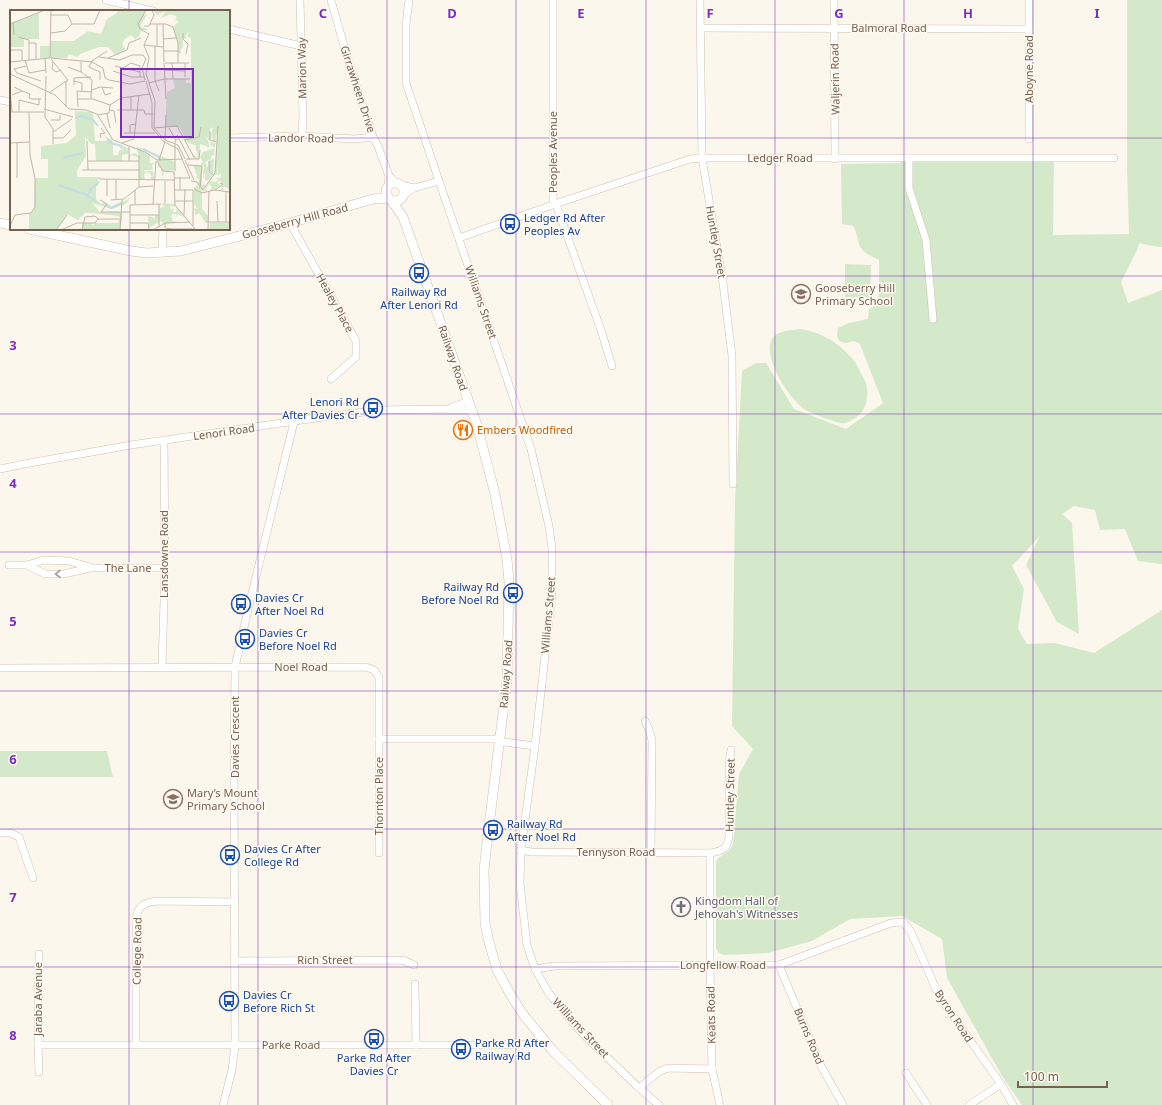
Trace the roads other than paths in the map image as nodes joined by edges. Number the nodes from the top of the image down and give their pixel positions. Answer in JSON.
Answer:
{"nodes":[{"id":1,"x":106,"y":0,"type":"edge"},
{"id":2,"x":300,"y":0,"type":"edge"},
{"id":3,"x":331,"y":0,"type":"edge"},
{"id":4,"x":409,"y":0,"type":"edge"},
{"id":5,"x":553,"y":0,"type":"edge"},
{"id":6,"x":700,"y":0,"type":"edge"},
{"id":7,"x":834,"y":0,"type":"edge"},
{"id":8,"x":1029,"y":0,"type":"edge"},
{"id":9,"x":149,"y":10,"type":"edge"},
{"id":10,"x":701,"y":28,"type":"junction"},
{"id":11,"x":834,"y":28,"type":"junction"},
{"id":12,"x":230,"y":29,"type":"edge"},
{"id":13,"x":1029,"y":29,"type":"junction"},
{"id":14,"x":301,"y":46,"type":"junction"},
{"id":15,"x":0,"y":100,"type":"edge"},
{"id":16,"x":10,"y":102,"type":"edge"},
{"id":17,"x":302,"y":136,"type":"junction"},
{"id":18,"x":373,"y":137,"type":"junction"},
{"id":19,"x":230,"y":138,"type":"edge"},
{"id":20,"x":1029,"y":139,"type":"dead end"},
{"id":21,"x":702,"y":158,"type":"junction"},
{"id":22,"x":836,"y":158,"type":"junction"},
{"id":23,"x":909,"y":158,"type":"junction"},
{"id":24,"x":1114,"y":158,"type":"dead end"},
{"id":25,"x":439,"y":181,"type":"junction"},
{"id":26,"x":393,"y":186,"type":"junction"},
{"id":27,"x":414,"y":188,"type":"junction"},
{"id":28,"x":402,"y":197,"type":"junction"},
{"id":29,"x":372,"y":199,"type":"junction"},
{"id":30,"x":390,"y":199,"type":"junction"},
{"id":31,"x":555,"y":204,"type":"junction"},
{"id":32,"x":403,"y":217,"type":"junction"},
{"id":33,"x":0,"y":223,"type":"edge"},
{"id":34,"x":290,"y":223,"type":"junction"},
{"id":35,"x":10,"y":225,"type":"edge"},
{"id":36,"x":34,"y":230,"type":"edge"},
{"id":37,"x":163,"y":230,"type":"edge"},
{"id":38,"x":458,"y":238,"type":"junction"},
{"id":39,"x":162,"y":253,"type":"junction"},
{"id":40,"x":933,"y":319,"type":"dead end"},
{"id":41,"x":612,"y":366,"type":"dead end"},
{"id":42,"x":331,"y":379,"type":"dead end"},
{"id":43,"x":470,"y":406,"type":"junction"},
{"id":44,"x":294,"y":422,"type":"junction"},
{"id":45,"x":164,"y":441,"type":"junction"},
{"id":46,"x":0,"y":469,"type":"edge"},
{"id":47,"x":733,"y":484,"type":"dead end"},
{"id":48,"x":9,"y":565,"type":"dead end"},
{"id":49,"x":27,"y":565,"type":"junction"},
{"id":50,"x":90,"y":568,"type":"junction"},
{"id":51,"x":165,"y":568,"type":"junction"},
{"id":52,"x":162,"y":667,"type":"junction"},
{"id":53,"x":235,"y":667,"type":"junction"},
{"id":54,"x":0,"y":668,"type":"edge"},
{"id":55,"x":645,"y":721,"type":"dead end"},
{"id":56,"x":379,"y":739,"type":"junction"},
{"id":57,"x":500,"y":741,"type":"junction"},
{"id":58,"x":535,"y":746,"type":"junction"},
{"id":59,"x":731,"y":750,"type":"dead end"},
{"id":60,"x":0,"y":833,"type":"edge"},
{"id":61,"x":521,"y":850,"type":"junction"},
{"id":62,"x":651,"y":852,"type":"junction"},
{"id":63,"x":379,"y":853,"type":"dead end"},
{"id":64,"x":710,"y":853,"type":"junction"},
{"id":65,"x":34,"y":878,"type":"dead end"},
{"id":66,"x":235,"y":902,"type":"junction"},
{"id":67,"x":903,"y":922,"type":"joint"},
{"id":68,"x":38,"y":954,"type":"dead end"},
{"id":69,"x":235,"y":960,"type":"junction"},
{"id":70,"x":414,"y":965,"type":"dead end"},
{"id":71,"x":779,"y":965,"type":"junction"},
{"id":72,"x":710,"y":966,"type":"junction"},
{"id":73,"x":535,"y":969,"type":"junction"},
{"id":74,"x":416,"y":984,"type":"dead end"},
{"id":75,"x":542,"y":1037,"type":"junction"},
{"id":76,"x":136,"y":1044,"type":"junction"},
{"id":77,"x":38,"y":1045,"type":"junction"},
{"id":78,"x":235,"y":1045,"type":"junction"},
{"id":79,"x":416,"y":1045,"type":"junction"},
{"id":80,"x":712,"y":1069,"type":"junction"},
{"id":81,"x":39,"y":1072,"type":"dead end"},
{"id":82,"x":906,"y":1073,"type":"dead end"},
{"id":83,"x":1001,"y":1084,"type":"junction"},
{"id":84,"x":639,"y":1088,"type":"junction"},
{"id":85,"x":223,"y":1105,"type":"edge"},
{"id":86,"x":608,"y":1105,"type":"edge"},
{"id":87,"x":659,"y":1105,"type":"edge"},
{"id":88,"x":720,"y":1105,"type":"edge"},
{"id":89,"x":843,"y":1105,"type":"edge"},
{"id":90,"x":927,"y":1105,"type":"edge"},
{"id":91,"x":969,"y":1105,"type":"edge"},
{"id":92,"x":1013,"y":1105,"type":"edge"}],
"edges":[{"from":1,"to":9,"type":"street"},
{"from":2,"to":14,"type":"street","name":"Marion Way"},
{"from":3,"to":18,"type":"street","name":"Girrawheen Drive"},
{"from":4,"to":25,"type":"street","name":"Williams Street"},
{"from":5,"to":31,"type":"street","name":"Peoples Avenue"},
{"from":6,"to":10,"type":"street","name":"Huntley Street"},
{"from":7,"to":11,"type":"street","name":"Waljerin Road"},
{"from":8,"to":13,"type":"street","name":"Aboyne Road"},
{"from":10,"to":11,"type":"street","name":"Balmoral Road"},
{"from":10,"to":21,"type":"street","name":"Huntley Street"},
{"from":11,"to":13,"type":"street","name":"Balmoral Road"},
{"from":11,"to":22,"type":"street","name":"Waljerin Road"},
{"from":12,"to":14,"type":"street"},
{"from":13,"to":20,"type":"street","name":"Aboyne Road"},
{"from":14,"to":17,"type":"street","name":"Marion Way"},
{"from":15,"to":16,"type":"street"},
{"from":17,"to":18,"type":"street","name":"Landor Road"},
{"from":17,"to":19,"type":"street","name":"Landor Road"},
{"from":18,"to":26,"type":"street","name":"Girrawheen Drive"},
{"from":21,"to":22,"type":"street","name":"Ledger Road"},
{"from":21,"to":31,"type":"street","name":"Ledger Road"},
{"from":21,"to":47,"type":"street","name":"Huntley Street"},
{"from":22,"to":23,"type":"street","name":"Ledger Road"},
{"from":23,"to":24,"type":"street","name":"Ledger Road"},
{"from":23,"to":40,"type":"street"},
{"from":25,"to":27,"type":"street"},
{"from":25,"to":38,"type":"street","name":"Williams Street"},
{"from":26,"to":27,"type":"street"},
{"from":26,"to":28,"type":"street"},
{"from":26,"to":29,"type":"street","name":"Gooseberry Hill Road"},
{"from":26,"to":30,"type":"street"},
{"from":27,"to":28,"type":"street"},
{"from":28,"to":30,"type":"street"},
{"from":28,"to":32,"type":"street","name":"Railway Road"},
{"from":29,"to":30,"type":"street","name":"Gooseberry Hill Road"},
{"from":29,"to":34,"type":"street","name":"Gooseberry Hill Road"},
{"from":30,"to":32,"type":"street","name":"Railway Road"},
{"from":31,"to":38,"type":"street","name":"Ledger Road"},
{"from":31,"to":41,"type":"street","name":"Peoples Avenue"},
{"from":32,"to":43,"type":"street","name":"Railway Road"},
{"from":33,"to":35,"type":"street"},
{"from":34,"to":39,"type":"street","name":"Gooseberry Hill Road"},
{"from":34,"to":42,"type":"street","name":"Healey Place"},
{"from":36,"to":39,"type":"street","name":"Gooseberry Hill Road"},
{"from":37,"to":39,"type":"street"},
{"from":38,"to":58,"type":"street","name":"Williams Street"},
{"from":43,"to":44,"type":"street","name":"Lenori Road"},
{"from":43,"to":57,"type":"street","name":"Railway Road"},
{"from":44,"to":45,"type":"street","name":"Lenori Road"},
{"from":44,"to":53,"type":"street","name":"Davies Crescent"},
{"from":45,"to":46,"type":"street","name":"Lenori Road"},
{"from":45,"to":51,"type":"street","name":"Lansdowne Road"},
{"from":48,"to":49,"type":"street","name":"The Lane"},
{"from":49,"to":50,"type":"street","name":"The Lane"},
{"from":50,"to":49,"type":"street","name":"The Lane","one_way":true},
{"from":50,"to":51,"type":"street","name":"The Lane"},
{"from":51,"to":52,"type":"street","name":"Lansdowne Road"},
{"from":52,"to":53,"type":"street","name":"Noel Road"},
{"from":52,"to":54,"type":"street","name":"Noel Road"},
{"from":53,"to":56,"type":"street","name":"Noel Road"},
{"from":53,"to":66,"type":"street","name":"Davies Crescent"},
{"from":55,"to":62,"type":"street"},
{"from":56,"to":57,"type":"street"},
{"from":56,"to":63,"type":"street","name":"Thornton Place"},
{"from":57,"to":58,"type":"street"},
{"from":57,"to":75,"type":"street","name":"Railway Road"},
{"from":58,"to":61,"type":"street","name":"Williams Street"},
{"from":59,"to":64,"type":"street","name":"Huntley Street"},
{"from":60,"to":65,"type":"street"},
{"from":61,"to":62,"type":"street","name":"Tennyson Road"},
{"from":61,"to":73,"type":"street","name":"Williams Street"},
{"from":62,"to":64,"type":"street","name":"Tennyson Road"},
{"from":64,"to":72,"type":"street","name":"Keats Road"},
{"from":66,"to":69,"type":"street","name":"Davies Crescent"},
{"from":66,"to":76,"type":"street","name":"College Road"},
{"from":67,"to":71,"type":"street","name":"Longfellow Road"},
{"from":67,"to":83,"type":"street","name":"Byron Road"},
{"from":68,"to":77,"type":"street","name":"Jaraba Avenue"},
{"from":69,"to":70,"type":"street","name":"Rich Street"},
{"from":69,"to":78,"type":"street","name":"Davies Crescent"},
{"from":71,"to":72,"type":"street","name":"Longfellow Road"},
{"from":71,"to":89,"type":"street","name":"Burns Road"},
{"from":72,"to":73,"type":"street","name":"Longfellow Road"},
{"from":72,"to":80,"type":"street","name":"Keats Road"},
{"from":73,"to":84,"type":"street","name":"Williams Street"},
{"from":74,"to":79,"type":"street"},
{"from":75,"to":79,"type":"street","name":"Parke Road"},
{"from":75,"to":86,"type":"street","name":"Railway Road"},
{"from":76,"to":77,"type":"street","name":"Parke Road"},
{"from":76,"to":78,"type":"street","name":"Parke Road"},
{"from":77,"to":81,"type":"street","name":"Jaraba Avenue"},
{"from":78,"to":79,"type":"street","name":"Parke Road"},
{"from":78,"to":85,"type":"street","name":"Davies Crescent"},
{"from":80,"to":84,"type":"street"},
{"from":80,"to":88,"type":"street","name":"Keats Road"},
{"from":82,"to":90,"type":"street"},
{"from":83,"to":91,"type":"street"},
{"from":83,"to":92,"type":"street","name":"Byron Road"},
{"from":84,"to":87,"type":"street","name":"Williams Street"}]}
